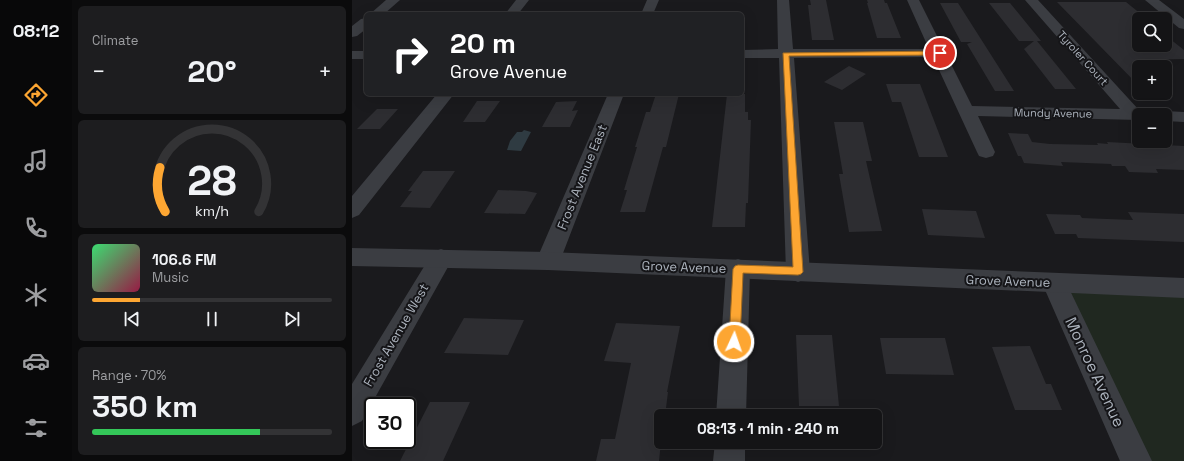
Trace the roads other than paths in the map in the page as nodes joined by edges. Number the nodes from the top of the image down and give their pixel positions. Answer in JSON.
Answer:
{"nodes":[{"id":1,"x":394,"y":0,"type":"edge"},
{"id":2,"x":523,"y":0,"type":"edge"},
{"id":3,"x":653,"y":0,"type":"edge"},
{"id":4,"x":783,"y":0,"type":"edge"},
{"id":5,"x":914,"y":0,"type":"edge"},
{"id":6,"x":1031,"y":0,"type":"edge"},
{"id":7,"x":1151,"y":0,"type":"edge"},
{"id":8,"x":379,"y":12,"type":"edge"},
{"id":9,"x":513,"y":12,"type":"edge"},
{"id":10,"x":648,"y":12,"type":"edge"},
{"id":11,"x":364,"y":24,"type":"edge"},
{"id":12,"x":1184,"y":24,"type":"edge"},
{"id":13,"x":352,"y":33,"type":"edge"},
{"id":14,"x":940,"y":53,"type":"junction"},
{"id":15,"x":744,"y":54,"type":"edge"},
{"id":16,"x":785,"y":54,"type":"junction"},
{"id":17,"x":352,"y":55,"type":"edge"},
{"id":18,"x":364,"y":55,"type":"edge"},
{"id":19,"x":444,"y":96,"type":"edge"},
{"id":20,"x":615,"y":96,"type":"edge"},
{"id":21,"x":1132,"y":110,"type":"edge"},
{"id":22,"x":967,"y":111,"type":"junction"},
{"id":23,"x":1132,"y":115,"type":"edge"},
{"id":24,"x":1172,"y":116,"type":"edge"},
{"id":25,"x":1184,"y":117,"type":"edge"},
{"id":26,"x":986,"y":152,"type":"dead end"},
{"id":27,"x":352,"y":210,"type":"edge"},
{"id":28,"x":352,"y":257,"type":"edge"},
{"id":29,"x":441,"y":258,"type":"junction"},
{"id":30,"x":548,"y":261,"type":"junction"},
{"id":31,"x":738,"y":269,"type":"junction"},
{"id":32,"x":798,"y":272,"type":"junction"},
{"id":33,"x":1054,"y":283,"type":"junction"},
{"id":34,"x":1184,"y":288,"type":"edge"},
{"id":35,"x":731,"y":409,"type":"edge"},
{"id":36,"x":352,"y":411,"type":"edge"},
{"id":37,"x":730,"y":449,"type":"edge"},
{"id":38,"x":729,"y":461,"type":"edge"},
{"id":39,"x":1136,"y":461,"type":"edge"}],
"edges":[{"from":1,"to":8,"type":"street"},
{"from":2,"to":9,"type":"street"},
{"from":3,"to":10,"type":"street"},
{"from":4,"to":16,"type":"street"},
{"from":5,"to":14,"type":"street"},
{"from":6,"to":21,"type":"street","name":"Tyroler Court"},
{"from":7,"to":12,"type":"street"},
{"from":11,"to":13,"type":"street"},
{"from":14,"to":16,"type":"street"},
{"from":14,"to":22,"type":"street"},
{"from":15,"to":16,"type":"street"},
{"from":16,"to":32,"type":"street"},
{"from":17,"to":18,"type":"street"},
{"from":19,"to":27,"type":"street"},
{"from":20,"to":30,"type":"street","name":"Frost Avenue East"},
{"from":22,"to":23,"type":"street","name":"Mundy Avenue"},
{"from":22,"to":26,"type":"street"},
{"from":24,"to":25,"type":"street"},
{"from":28,"to":29,"type":"street","name":"Grove Avenue"},
{"from":29,"to":30,"type":"street","name":"Grove Avenue"},
{"from":29,"to":36,"type":"street","name":"Frost Avenue West"},
{"from":30,"to":31,"type":"street","name":"Grove Avenue"},
{"from":31,"to":32,"type":"street","name":"Grove Avenue"},
{"from":31,"to":35,"type":"street"},
{"from":32,"to":33,"type":"street","name":"Grove Avenue"},
{"from":33,"to":34,"type":"street","name":"Grove Avenue"},
{"from":33,"to":39,"type":"street","name":"Monroe Avenue"},
{"from":37,"to":38,"type":"street"}]}
